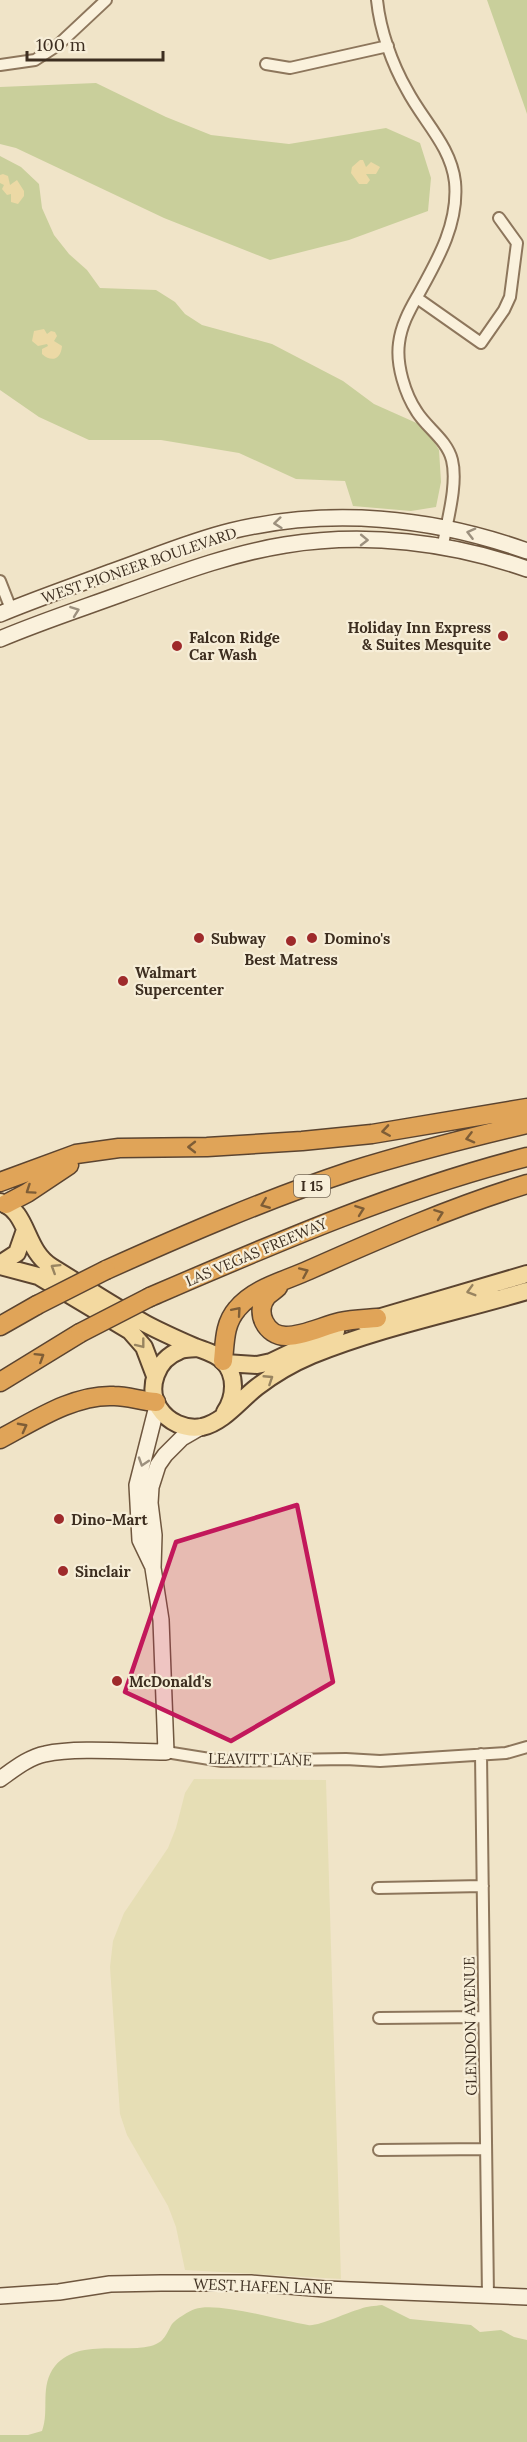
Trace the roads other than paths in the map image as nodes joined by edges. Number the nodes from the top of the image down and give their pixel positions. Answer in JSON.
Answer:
{"nodes":[{"id":1,"x":106,"y":0,"type":"edge"},
{"id":2,"x":377,"y":0,"type":"edge"},
{"id":3,"x":388,"y":46,"type":"junction"},
{"id":4,"x":266,"y":64,"type":"dead end"},
{"id":5,"x":0,"y":65,"type":"edge"},
{"id":6,"x":499,"y":218,"type":"dead end"},
{"id":7,"x":417,"y":298,"type":"junction"},
{"id":8,"x":446,"y":527,"type":"junction"},
{"id":9,"x":443,"y":545,"type":"junction"},
{"id":10,"x":527,"y":551,"type":"edge"},
{"id":11,"x":527,"y":569,"type":"edge"},
{"id":12,"x":0,"y":581,"type":"edge"},
{"id":13,"x":6,"y":612,"type":"edge"},
{"id":14,"x":20,"y":631,"type":"junction"},
{"id":15,"x":1,"y":635,"type":"edge"},
{"id":16,"x":527,"y":1108,"type":"edge"},
{"id":17,"x":527,"y":1124,"type":"edge"},
{"id":18,"x":89,"y":1153,"type":"junction"},
{"id":19,"x":527,"y":1157,"type":"edge"},
{"id":20,"x":0,"y":1182,"type":"edge"},
{"id":21,"x":527,"y":1184,"type":"edge"},
{"id":22,"x":3,"y":1203,"type":"edge"},
{"id":23,"x":24,"y":1230,"type":"junction"},
{"id":24,"x":0,"y":1265,"type":"edge"},
{"id":25,"x":527,"y":1274,"type":"edge"},
{"id":26,"x":281,"y":1283,"type":"junction"},
{"id":27,"x":527,"y":1291,"type":"edge"},
{"id":28,"x":377,"y":1318,"type":"junction"},
{"id":29,"x":0,"y":1326,"type":"edge"},
{"id":30,"x":197,"y":1348,"type":"junction"},
{"id":31,"x":224,"y":1362,"type":"junction"},
{"id":32,"x":0,"y":1382,"type":"edge"},
{"id":33,"x":155,"y":1392,"type":"junction"},
{"id":34,"x":223,"y":1415,"type":"junction"},
{"id":35,"x":201,"y":1427,"type":"junction"},
{"id":36,"x":0,"y":1439,"type":"edge"},
{"id":37,"x":153,"y":1568,"type":"junction"},
{"id":38,"x":527,"y":1747,"type":"edge"},
{"id":39,"x":166,"y":1752,"type":"junction"},
{"id":40,"x":481,"y":1754,"type":"junction"},
{"id":41,"x":0,"y":1779,"type":"edge"},
{"id":42,"x":483,"y":1886,"type":"junction"},
{"id":43,"x":378,"y":1888,"type":"dead end"},
{"id":44,"x":484,"y":2017,"type":"junction"},
{"id":45,"x":379,"y":2018,"type":"dead end"},
{"id":46,"x":486,"y":2149,"type":"junction"},
{"id":47,"x":379,"y":2150,"type":"dead end"},
{"id":48,"x":0,"y":2296,"type":"edge"},
{"id":49,"x":488,"y":2296,"type":"junction"},
{"id":50,"x":527,"y":2296,"type":"edge"}],
"edges":[{"from":1,"to":5,"type":"street"},
{"from":2,"to":3,"type":"street"},
{"from":3,"to":4,"type":"street"},
{"from":3,"to":7,"type":"street"},
{"from":6,"to":7,"type":"street"},
{"from":7,"to":8,"type":"street"},
{"from":8,"to":9,"type":"street"},
{"from":10,"to":8,"type":"main road","name":"WEST PIONEER BOULEVARD","one_way":true},
{"from":8,"to":13,"type":"main road","name":"WEST PIONEER BOULEVARD","one_way":true},
{"from":9,"to":11,"type":"main road","name":"WEST PIONEER BOULEVARD"},
{"from":14,"to":9,"type":"main road","name":"WEST PIONEER BOULEVARD","one_way":true},
{"from":12,"to":13,"type":"street"},
{"from":13,"to":14,"type":"main road"},
{"from":14,"to":15,"type":"main road","name":"WEST PIONEER BOULEVARD"},
{"from":16,"to":18,"type":"highway","one_way":true},
{"from":17,"to":29,"type":"highway","number":"I 15","one_way":true,"bridge":true},
{"from":18,"to":20,"type":"highway"},
{"from":18,"to":22,"type":"highway","one_way":true},
{"from":32,"to":19,"type":"highway","name":"LAS VEGAS FREEWAY","one_way":true,"bridge":true},
{"from":26,"to":21,"type":"highway","one_way":true},
{"from":22,"to":23,"type":"main road"},
{"from":23,"to":24,"type":"main road"},
{"from":30,"to":23,"type":"main road","one_way":true},
{"from":24,"to":33,"type":"main road","one_way":true},
{"from":25,"to":28,"type":"main road","one_way":true},
{"from":26,"to":28,"type":"highway"},
{"from":31,"to":26,"type":"highway","one_way":true},
{"from":34,"to":27,"type":"main road","one_way":true},
{"from":28,"to":31,"type":"main road"},
{"from":30,"to":31,"type":"main road"},
{"from":30,"to":33,"type":"main road"},
{"from":31,"to":34,"type":"main road"},
{"from":33,"to":35,"type":"main road"},
{"from":36,"to":33,"type":"highway","one_way":true},
{"from":33,"to":37,"type":"main road","one_way":true},
{"from":34,"to":35,"type":"main road"},
{"from":35,"to":37,"type":"main road"},
{"from":37,"to":39,"type":"main road"},
{"from":38,"to":40,"type":"street","name":"LEAVITT LANE"},
{"from":39,"to":40,"type":"street","name":"LEAVITT LANE"},
{"from":39,"to":41,"type":"main road","name":"LEAVITT LANE"},
{"from":40,"to":42,"type":"street","name":"GLENDON AVENUE"},
{"from":42,"to":43,"type":"street"},
{"from":42,"to":44,"type":"street","name":"GLENDON AVENUE"},
{"from":44,"to":45,"type":"street"},
{"from":44,"to":46,"type":"street","name":"GLENDON AVENUE"},
{"from":46,"to":47,"type":"street"},
{"from":46,"to":49,"type":"street","name":"GLENDON AVENUE"},
{"from":48,"to":49,"type":"main road","name":"WEST HAFEN LANE"},
{"from":49,"to":50,"type":"main road","name":"WEST HAFEN LANE"}]}
